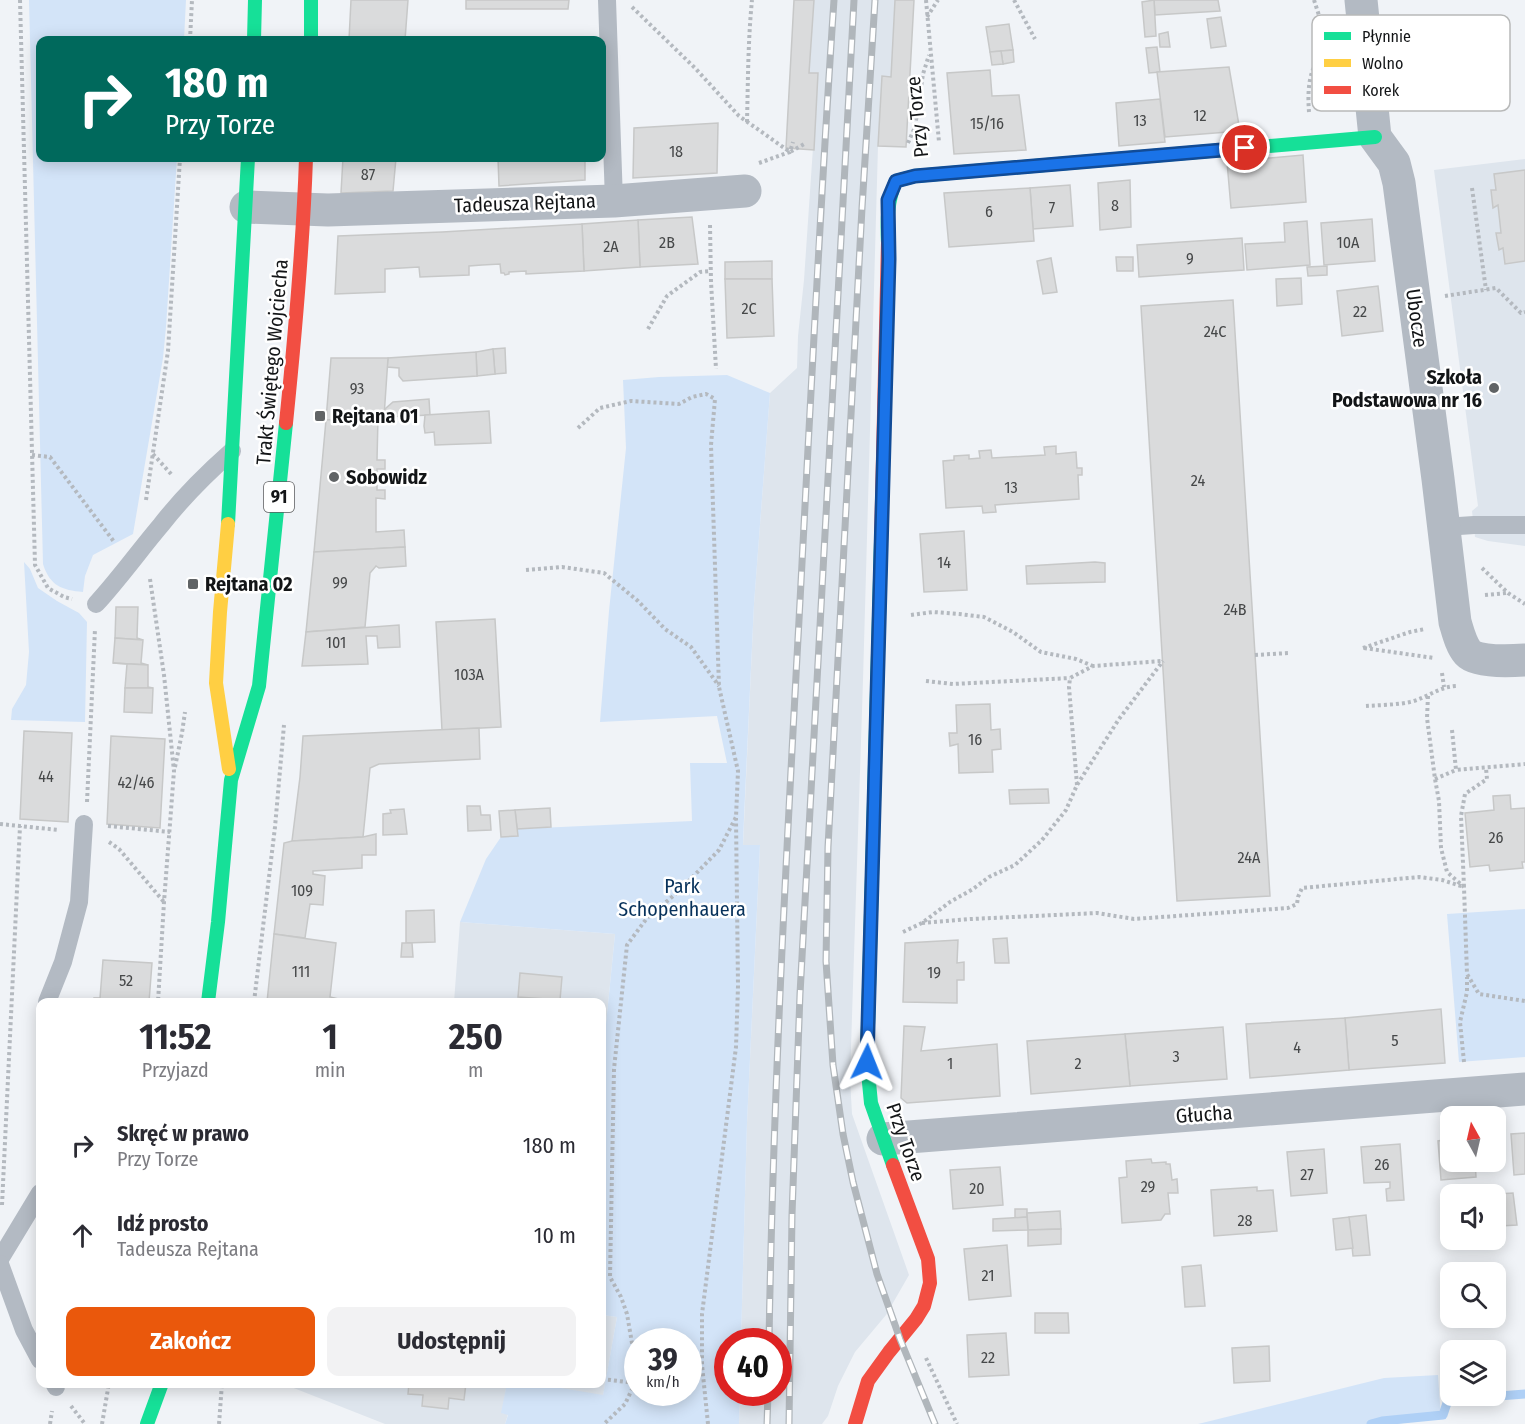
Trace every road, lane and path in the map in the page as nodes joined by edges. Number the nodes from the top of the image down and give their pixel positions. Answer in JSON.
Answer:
{"nodes":[{"id":1,"x":20,"y":0,"type":"edge"},
{"id":2,"x":192,"y":0,"type":"edge"},
{"id":3,"x":255,"y":0,"type":"edge"},
{"id":4,"x":311,"y":0,"type":"edge"},
{"id":5,"x":607,"y":0,"type":"edge"},
{"id":6,"x":625,"y":0,"type":"edge"},
{"id":7,"x":752,"y":0,"type":"edge"},
{"id":8,"x":926,"y":0,"type":"edge"},
{"id":9,"x":938,"y":0,"type":"edge"},
{"id":10,"x":1014,"y":0,"type":"edge"},
{"id":11,"x":1314,"y":0,"type":"edge"},
{"id":12,"x":1319,"y":15,"type":"edge"},
{"id":13,"x":927,"y":17,"type":"junction"},
{"id":14,"x":190,"y":36,"type":"edge"},
{"id":15,"x":254,"y":36,"type":"edge"},
{"id":16,"x":310,"y":36,"type":"edge"},
{"id":17,"x":1035,"y":39,"type":"dead end"},
{"id":18,"x":930,"y":51,"type":"junction"},
{"id":19,"x":1312,"y":72,"type":"edge"},
{"id":20,"x":1372,"y":111,"type":"edge"},
{"id":21,"x":747,"y":122,"type":"junction"},
{"id":22,"x":1375,"y":137,"type":"junction"},
{"id":23,"x":1312,"y":142,"type":"junction"},
{"id":24,"x":807,"y":143,"type":"dead end"},
{"id":25,"x":904,"y":147,"type":"dead end"},
{"id":26,"x":180,"y":162,"type":"edge"},
{"id":27,"x":248,"y":162,"type":"edge"},
{"id":28,"x":306,"y":162,"type":"edge"},
{"id":29,"x":944,"y":172,"type":"junction"},
{"id":30,"x":1472,"y":188,"type":"dead end"},
{"id":31,"x":745,"y":191,"type":"dead end"},
{"id":32,"x":614,"y":201,"type":"junction"},
{"id":33,"x":246,"y":207,"type":"junction"},
{"id":34,"x":304,"y":210,"type":"junction"},
{"id":35,"x":710,"y":220,"type":"dead end"},
{"id":36,"x":711,"y":271,"type":"junction"},
{"id":37,"x":1486,"y":290,"type":"junction"},
{"id":38,"x":1443,"y":296,"type":"dead end"},
{"id":39,"x":1525,"y":312,"type":"edge"},
{"id":40,"x":648,"y":329,"type":"dead end"},
{"id":41,"x":716,"y":369,"type":"dead end"},
{"id":42,"x":578,"y":428,"type":"dead end"},
{"id":43,"x":232,"y":451,"type":"junction"},
{"id":44,"x":32,"y":455,"type":"junction"},
{"id":45,"x":1525,"y":525,"type":"edge"},
{"id":46,"x":1454,"y":526,"type":"junction"},
{"id":47,"x":144,"y":545,"type":"junction"},
{"id":48,"x":526,"y":570,"type":"dead end"},
{"id":49,"x":1524,"y":603,"type":"edge"},
{"id":50,"x":96,"y":604,"type":"junction"},
{"id":51,"x":905,"y":615,"type":"dead end"},
{"id":52,"x":1455,"y":622,"type":"junction"},
{"id":53,"x":1289,"y":653,"type":"dead end"},
{"id":54,"x":1256,"y":655,"type":"dead end"},
{"id":55,"x":1440,"y":659,"type":"dead end"},
{"id":56,"x":1525,"y":660,"type":"edge"},
{"id":57,"x":1093,"y":666,"type":"junction"},
{"id":58,"x":1070,"y":678,"type":"junction"},
{"id":59,"x":926,"y":681,"type":"dead end"},
{"id":60,"x":720,"y":687,"type":"junction"},
{"id":61,"x":1443,"y":687,"type":"dead end"},
{"id":62,"x":1428,"y":696,"type":"junction"},
{"id":63,"x":1366,"y":706,"type":"dead end"},
{"id":64,"x":1452,"y":730,"type":"dead end"},
{"id":65,"x":182,"y":734,"type":"dead end"},
{"id":66,"x":1525,"y":764,"type":"edge"},
{"id":67,"x":1486,"y":768,"type":"junction"},
{"id":68,"x":1455,"y":770,"type":"junction"},
{"id":69,"x":174,"y":771,"type":"junction"},
{"id":70,"x":1435,"y":778,"type":"junction"},
{"id":71,"x":231,"y":780,"type":"junction"},
{"id":72,"x":1077,"y":785,"type":"junction"},
{"id":73,"x":736,"y":817,"type":"junction"},
{"id":74,"x":2,"y":824,"type":"edge"},
{"id":75,"x":84,"y":824,"type":"junction"},
{"id":76,"x":20,"y":826,"type":"junction"},
{"id":77,"x":170,"y":832,"type":"junction"},
{"id":78,"x":1464,"y":887,"type":"junction"},
{"id":79,"x":164,"y":902,"type":"junction"},
{"id":80,"x":922,"y":923,"type":"junction"},
{"id":81,"x":895,"y":936,"type":"dead end"},
{"id":82,"x":1467,"y":974,"type":"junction"},
{"id":83,"x":49,"y":998,"type":"edge"},
{"id":84,"x":158,"y":998,"type":"edge"},
{"id":85,"x":208,"y":998,"type":"edge"},
{"id":86,"x":1525,"y":1001,"type":"edge"},
{"id":87,"x":1464,"y":1071,"type":"dead end"},
{"id":88,"x":1525,"y":1089,"type":"edge"},
{"id":89,"x":883,"y":1139,"type":"junction"},
{"id":90,"x":36,"y":1200,"type":"edge"},
{"id":91,"x":1,"y":1216,"type":"edge"},
{"id":92,"x":0,"y":1258,"type":"edge"},
{"id":93,"x":0,"y":1264,"type":"edge"},
{"id":94,"x":629,"y":1328,"type":"edge"},
{"id":95,"x":36,"y":1352,"type":"edge"},
{"id":96,"x":925,"y":1354,"type":"dead end"},
{"id":97,"x":606,"y":1379,"type":"edge"},
{"id":98,"x":624,"y":1382,"type":"edge"},
{"id":99,"x":108,"y":1388,"type":"edge"},
{"id":100,"x":162,"y":1388,"type":"edge"},
{"id":101,"x":165,"y":1388,"type":"edge"},
{"id":102,"x":222,"y":1388,"type":"edge"},
{"id":103,"x":169,"y":1404,"type":"dead end"},
{"id":104,"x":624,"y":1405,"type":"edge"},
{"id":105,"x":102,"y":1424,"type":"edge"},
{"id":106,"x":147,"y":1424,"type":"edge"},
{"id":107,"x":219,"y":1424,"type":"edge"},
{"id":108,"x":604,"y":1424,"type":"edge"},
{"id":109,"x":708,"y":1424,"type":"edge"},
{"id":110,"x":855,"y":1424,"type":"edge"},
{"id":111,"x":957,"y":1424,"type":"edge"}],
"edges":[{"from":1,"to":44,"type":"path"},
{"from":2,"to":14,"type":"path"},
{"from":3,"to":15,"type":"street"},
{"from":4,"to":16,"type":"street"},
{"from":5,"to":32,"type":"lane"},
{"from":6,"to":21,"type":"path"},
{"from":7,"to":21,"type":"path"},
{"from":8,"to":13,"type":"path","name":"Przy Torze"},
{"from":9,"to":13,"type":"path"},
{"from":10,"to":17,"type":"path"},
{"from":11,"to":12,"type":"path"},
{"from":13,"to":18,"type":"path","name":"Przy Torze"},
{"from":18,"to":25,"type":"path"},
{"from":18,"to":29,"type":"path","name":"Przy Torze"},
{"from":19,"to":23,"type":"path"},
{"from":20,"to":22,"type":"street"},
{"from":21,"to":24,"type":"path"},
{"from":22,"to":23,"type":"street"},
{"from":22,"to":46,"type":"street","name":"Ubocze"},
{"from":23,"to":29,"type":"street"},
{"from":26,"to":47,"type":"path"},
{"from":27,"to":33,"type":"street","name":"Trakt Świętego Wojciecha","number":"91"},
{"from":28,"to":34,"type":"street","name":"Trakt Świętego Wojciecha","number":"91"},
{"from":29,"to":89,"type":"street","name":"Przy Torze"},
{"from":30,"to":37,"type":"path"},
{"from":31,"to":32,"type":"street","name":"Tadeusza Rejtana"},
{"from":32,"to":34,"type":"street","name":"Tadeusza Rejtana"},
{"from":33,"to":34,"type":"street","name":"Tadeusza Rejtana"},
{"from":33,"to":43,"type":"street","name":"Trakt Świętego Wojciecha","number":"91"},
{"from":34,"to":71,"type":"street","name":"Trakt Świętego Wojciecha","number":"91"},
{"from":35,"to":36,"type":"path"},
{"from":36,"to":40,"type":"path"},
{"from":36,"to":41,"type":"path"},
{"from":37,"to":38,"type":"path"},
{"from":37,"to":39,"type":"path"},
{"from":42,"to":60,"type":"path"},
{"from":43,"to":47,"type":"lane"},
{"from":43,"to":71,"type":"street","name":"Trakt Świętego Wojciecha","number":"91"},
{"from":44,"to":47,"type":"path"},
{"from":44,"to":50,"type":"path"},
{"from":45,"to":46,"type":"lane"},
{"from":46,"to":49,"type":"path"},
{"from":46,"to":52,"type":"street","name":"Ubocze"},
{"from":47,"to":50,"type":"lane"},
{"from":47,"to":69,"type":"path"},
{"from":48,"to":60,"type":"path"},
{"from":50,"to":75,"type":"path"},
{"from":51,"to":57,"type":"path"},
{"from":52,"to":55,"type":"path"},
{"from":52,"to":56,"type":"street","name":"Ubocze"},
{"from":53,"to":54,"type":"path"},
{"from":57,"to":58,"type":"path"},
{"from":57,"to":72,"type":"path"},
{"from":58,"to":59,"type":"path"},
{"from":58,"to":72,"type":"path"},
{"from":60,"to":73,"type":"path"},
{"from":61,"to":62,"type":"path"},
{"from":62,"to":63,"type":"path"},
{"from":62,"to":70,"type":"path"},
{"from":64,"to":68,"type":"path"},
{"from":65,"to":69,"type":"path"},
{"from":66,"to":67,"type":"path"},
{"from":67,"to":68,"type":"path"},
{"from":67,"to":78,"type":"path"},
{"from":68,"to":70,"type":"path"},
{"from":69,"to":77,"type":"path"},
{"from":70,"to":78,"type":"path"},
{"from":71,"to":85,"type":"street","name":"Trakt Świętego Wojciecha","number":"91"},
{"from":72,"to":80,"type":"path"},
{"from":73,"to":94,"type":"path"},
{"from":73,"to":109,"type":"path"},
{"from":74,"to":76,"type":"path"},
{"from":75,"to":76,"type":"path"},
{"from":75,"to":77,"type":"path"},
{"from":75,"to":79,"type":"path"},
{"from":75,"to":83,"type":"lane"},
{"from":76,"to":91,"type":"path"},
{"from":77,"to":79,"type":"path"},
{"from":78,"to":80,"type":"path"},
{"from":78,"to":82,"type":"path"},
{"from":79,"to":84,"type":"path"},
{"from":80,"to":81,"type":"path"},
{"from":82,"to":86,"type":"path"},
{"from":82,"to":87,"type":"path"},
{"from":88,"to":89,"type":"street","name":"Głucha"},
{"from":89,"to":110,"type":"street","name":"Przy Torze"},
{"from":90,"to":92,"type":"lane"},
{"from":93,"to":95,"type":"lane"},
{"from":96,"to":111,"type":"path"},
{"from":97,"to":98,"type":"path"},
{"from":99,"to":105,"type":"path"},
{"from":100,"to":106,"type":"street"},
{"from":101,"to":103,"type":"street"},
{"from":102,"to":107,"type":"path"},
{"from":104,"to":108,"type":"path"}]}
